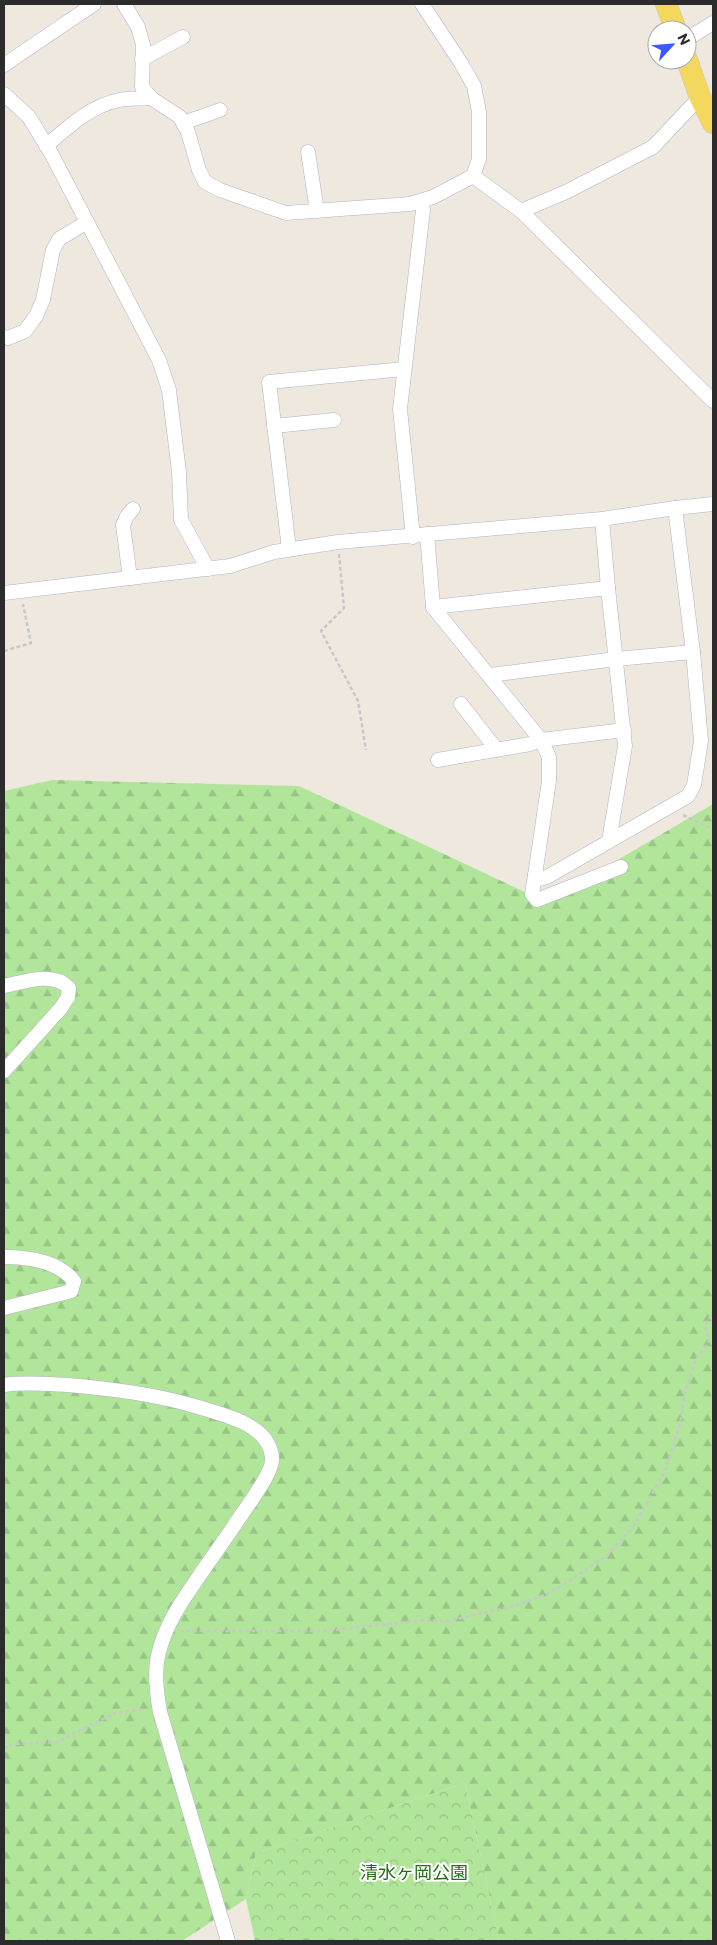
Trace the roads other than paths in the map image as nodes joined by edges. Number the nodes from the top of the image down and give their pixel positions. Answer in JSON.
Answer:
{"nodes":[{"id":1,"x":94,"y":4,"type":"edge"},
{"id":2,"x":124,"y":4,"type":"edge"},
{"id":3,"x":422,"y":4,"type":"edge"},
{"id":4,"x":666,"y":4,"type":"edge"},
{"id":5,"x":672,"y":20,"type":"edge"},
{"id":6,"x":713,"y":23,"type":"edge"},
{"id":7,"x":697,"y":33,"type":"edge"},
{"id":8,"x":183,"y":37,"type":"dead end"},
{"id":9,"x":142,"y":59,"type":"junction"},
{"id":10,"x":4,"y":65,"type":"edge"},
{"id":11,"x":691,"y":70,"type":"edge"},
{"id":12,"x":4,"y":94,"type":"edge"},
{"id":13,"x":700,"y":97,"type":"junction"},
{"id":14,"x":151,"y":98,"type":"junction"},
{"id":15,"x":220,"y":110,"type":"dead end"},
{"id":16,"x":183,"y":123,"type":"junction"},
{"id":17,"x":713,"y":124,"type":"edge"},
{"id":18,"x":46,"y":146,"type":"junction"},
{"id":19,"x":308,"y":152,"type":"dead end"},
{"id":20,"x":472,"y":176,"type":"junction"},
{"id":21,"x":421,"y":201,"type":"junction"},
{"id":22,"x":317,"y":210,"type":"junction"},
{"id":23,"x":521,"y":211,"type":"junction"},
{"id":24,"x":87,"y":222,"type":"junction"},
{"id":25,"x":4,"y":337,"type":"edge"},
{"id":26,"x":404,"y":368,"type":"junction"},
{"id":27,"x":713,"y":402,"type":"edge"},
{"id":28,"x":334,"y":420,"type":"dead end"},
{"id":29,"x":274,"y":426,"type":"junction"},
{"id":30,"x":713,"y":504,"type":"edge"},
{"id":31,"x":675,"y":508,"type":"junction"},
{"id":32,"x":133,"y":509,"type":"dead end"},
{"id":33,"x":602,"y":519,"type":"junction"},
{"id":34,"x":427,"y":534,"type":"junction"},
{"id":35,"x":413,"y":537,"type":"junction"},
{"id":36,"x":289,"y":549,"type":"junction"},
{"id":37,"x":208,"y":569,"type":"junction"},
{"id":38,"x":130,"y":578,"type":"junction"},
{"id":39,"x":608,"y":588,"type":"junction"},
{"id":40,"x":4,"y":592,"type":"edge"},
{"id":41,"x":433,"y":607,"type":"junction"},
{"id":42,"x":693,"y":652,"type":"junction"},
{"id":43,"x":616,"y":659,"type":"junction"},
{"id":44,"x":490,"y":674,"type":"junction"},
{"id":45,"x":461,"y":704,"type":"dead end"},
{"id":46,"x":624,"y":730,"type":"junction"},
{"id":47,"x":541,"y":740,"type":"junction"},
{"id":48,"x":496,"y":750,"type":"junction"},
{"id":49,"x":438,"y":760,"type":"dead end"},
{"id":50,"x":609,"y":841,"type":"junction"},
{"id":51,"x":621,"y":867,"type":"dead end"},
{"id":52,"x":535,"y":875,"type":"junction"},
{"id":53,"x":4,"y":986,"type":"edge"},
{"id":54,"x":4,"y":1071,"type":"edge"},
{"id":55,"x":4,"y":1257,"type":"edge"},
{"id":56,"x":4,"y":1308,"type":"edge"},
{"id":57,"x":4,"y":1385,"type":"edge"},
{"id":58,"x":228,"y":1941,"type":"edge"}],
"edges":[{"from":1,"to":10,"type":"street"},
{"from":2,"to":9,"type":"street"},
{"from":3,"to":20,"type":"street"},
{"from":4,"to":5,"type":"main road"},
{"from":6,"to":7,"type":"street"},
{"from":8,"to":9,"type":"street"},
{"from":9,"to":14,"type":"street"},
{"from":11,"to":13,"type":"main road"},
{"from":12,"to":18,"type":"street"},
{"from":13,"to":17,"type":"main road"},
{"from":13,"to":23,"type":"street"},
{"from":14,"to":16,"type":"street"},
{"from":14,"to":18,"type":"street"},
{"from":15,"to":16,"type":"street"},
{"from":16,"to":22,"type":"street"},
{"from":18,"to":24,"type":"street"},
{"from":19,"to":22,"type":"street"},
{"from":20,"to":21,"type":"street"},
{"from":20,"to":23,"type":"street"},
{"from":21,"to":22,"type":"street"},
{"from":21,"to":26,"type":"street"},
{"from":23,"to":27,"type":"street"},
{"from":24,"to":25,"type":"street"},
{"from":24,"to":37,"type":"street"},
{"from":26,"to":29,"type":"street"},
{"from":26,"to":35,"type":"street"},
{"from":28,"to":29,"type":"street"},
{"from":29,"to":36,"type":"street"},
{"from":30,"to":31,"type":"street"},
{"from":31,"to":33,"type":"street"},
{"from":31,"to":42,"type":"street"},
{"from":32,"to":38,"type":"street"},
{"from":33,"to":34,"type":"street"},
{"from":33,"to":39,"type":"street"},
{"from":34,"to":35,"type":"street"},
{"from":34,"to":41,"type":"street"},
{"from":35,"to":36,"type":"street"},
{"from":36,"to":37,"type":"street"},
{"from":37,"to":38,"type":"street"},
{"from":38,"to":40,"type":"street"},
{"from":39,"to":41,"type":"street"},
{"from":39,"to":43,"type":"street"},
{"from":41,"to":44,"type":"street"},
{"from":42,"to":43,"type":"street"},
{"from":42,"to":50,"type":"street"},
{"from":43,"to":44,"type":"street"},
{"from":43,"to":46,"type":"street"},
{"from":44,"to":47,"type":"street"},
{"from":45,"to":48,"type":"street"},
{"from":46,"to":47,"type":"street"},
{"from":46,"to":50,"type":"street"},
{"from":47,"to":48,"type":"street"},
{"from":47,"to":52,"type":"street"},
{"from":48,"to":49,"type":"street"},
{"from":50,"to":52,"type":"street"},
{"from":51,"to":52,"type":"street"},
{"from":53,"to":54,"type":"street"},
{"from":55,"to":56,"type":"street"},
{"from":57,"to":58,"type":"street"}]}
